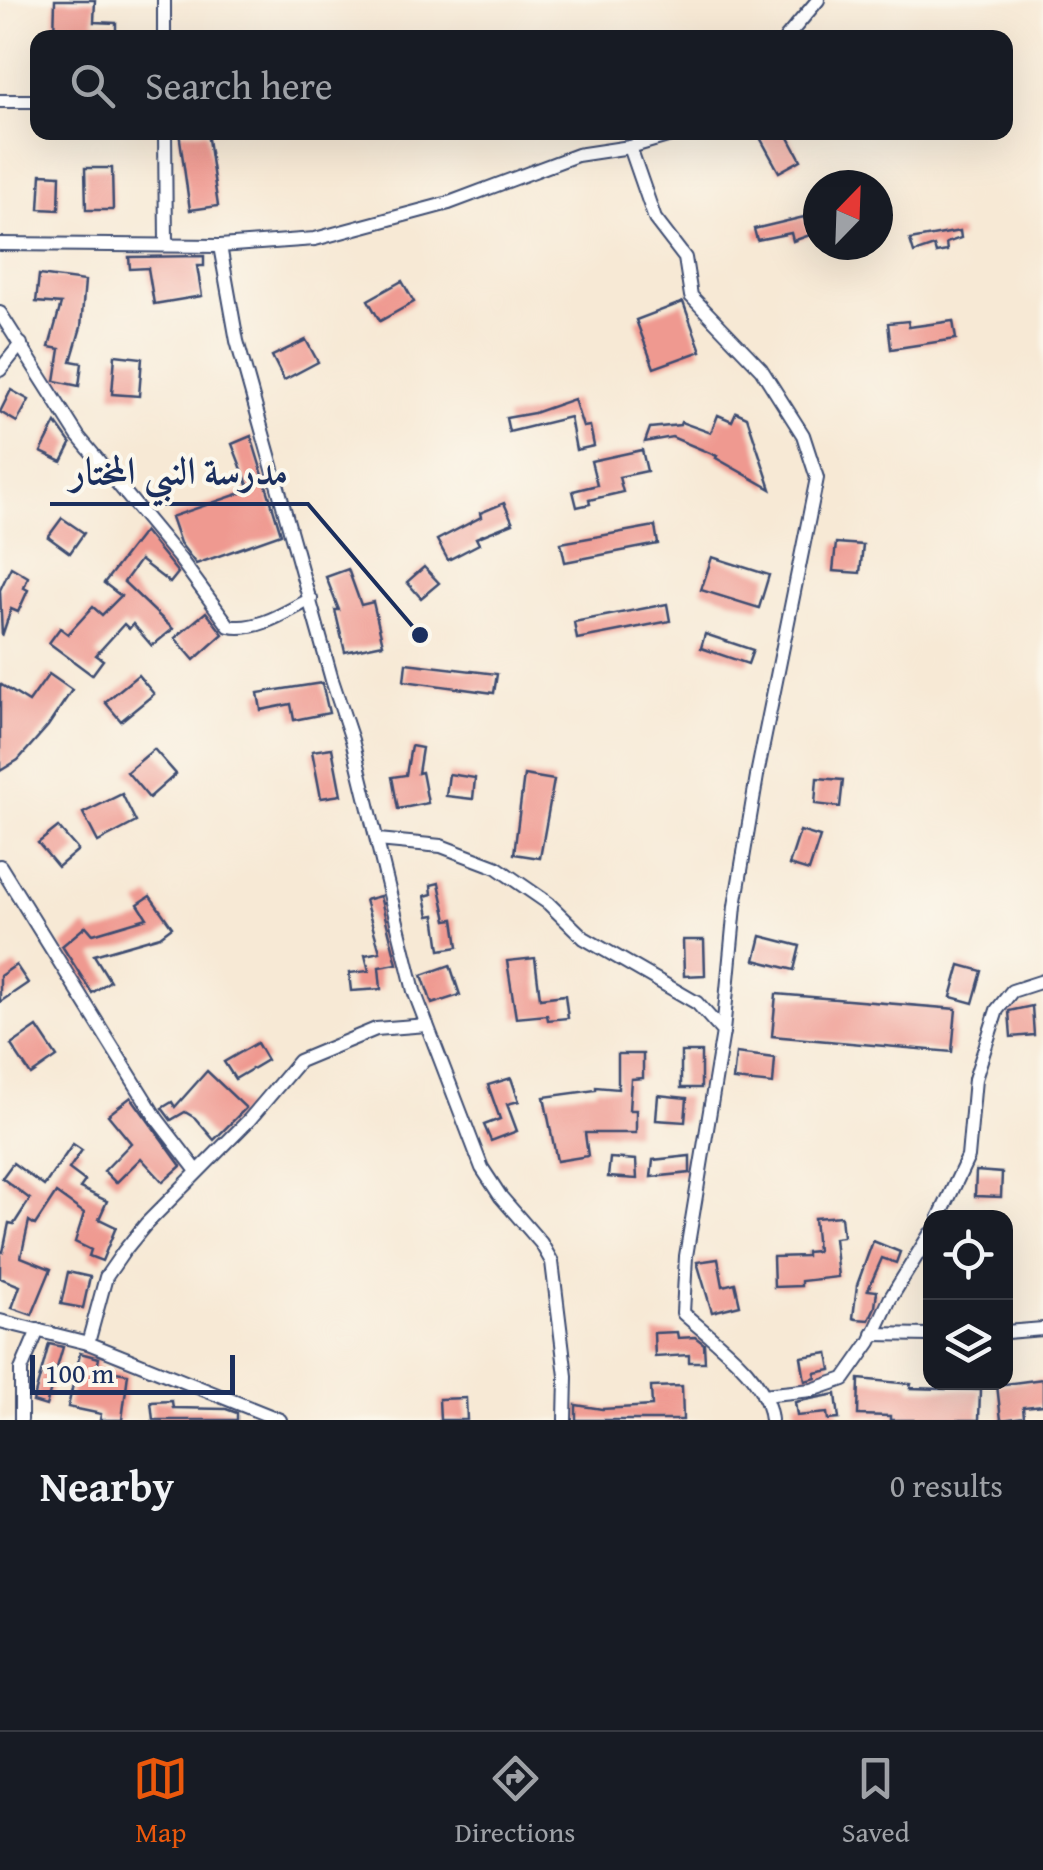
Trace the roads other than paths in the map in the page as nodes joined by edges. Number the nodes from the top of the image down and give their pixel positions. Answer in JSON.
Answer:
{"nodes":[{"id":1,"x":164,"y":0,"type":"edge"},
{"id":2,"x":818,"y":0,"type":"edge"},
{"id":3,"x":164,"y":30,"type":"edge"},
{"id":4,"x":793,"y":30,"type":"edge"},
{"id":5,"x":0,"y":100,"type":"edge"},
{"id":6,"x":30,"y":101,"type":"edge"},
{"id":7,"x":165,"y":140,"type":"edge"},
{"id":8,"x":654,"y":140,"type":"edge"},
{"id":9,"x":630,"y":147,"type":"junction"},
{"id":10,"x":0,"y":244,"type":"edge"},
{"id":11,"x":166,"y":244,"type":"junction"},
{"id":12,"x":220,"y":246,"type":"junction"},
{"id":13,"x":0,"y":313,"type":"edge"},
{"id":14,"x":21,"y":344,"type":"junction"},
{"id":15,"x":0,"y":370,"type":"edge"},
{"id":16,"x":311,"y":599,"type":"junction"},
{"id":17,"x":378,"y":840,"type":"junction"},
{"id":18,"x":0,"y":866,"type":"edge"},
{"id":19,"x":1043,"y":981,"type":"edge"},
{"id":20,"x":427,"y":1024,"type":"junction"},
{"id":21,"x":722,"y":1032,"type":"junction"},
{"id":22,"x":197,"y":1171,"type":"junction"},
{"id":23,"x":942,"y":1210,"type":"edge"},
{"id":24,"x":923,"y":1245,"type":"edge"},
{"id":25,"x":0,"y":1321,"type":"edge"},
{"id":26,"x":1043,"y":1328,"type":"edge"},
{"id":27,"x":38,"y":1330,"type":"junction"},
{"id":28,"x":1013,"y":1331,"type":"edge"},
{"id":29,"x":873,"y":1334,"type":"junction"},
{"id":30,"x":923,"y":1334,"type":"edge"},
{"id":31,"x":88,"y":1343,"type":"junction"},
{"id":32,"x":763,"y":1395,"type":"junction"},
{"id":33,"x":21,"y":1420,"type":"edge"},
{"id":34,"x":280,"y":1420,"type":"edge"},
{"id":35,"x":564,"y":1420,"type":"edge"},
{"id":36,"x":770,"y":1420,"type":"edge"}],
"edges":[{"from":1,"to":3,"type":"street"},
{"from":2,"to":4,"type":"street"},
{"from":5,"to":6,"type":"street"},
{"from":7,"to":11,"type":"street"},
{"from":8,"to":9,"type":"street"},
{"from":9,"to":12,"type":"street"},
{"from":9,"to":21,"type":"street"},
{"from":10,"to":11,"type":"street"},
{"from":11,"to":12,"type":"street"},
{"from":12,"to":16,"type":"street"},
{"from":13,"to":14,"type":"street"},
{"from":14,"to":15,"type":"street"},
{"from":14,"to":16,"type":"street"},
{"from":16,"to":17,"type":"street"},
{"from":17,"to":20,"type":"street"},
{"from":17,"to":21,"type":"street"},
{"from":18,"to":22,"type":"street"},
{"from":19,"to":23,"type":"street"},
{"from":20,"to":22,"type":"street"},
{"from":20,"to":35,"type":"street"},
{"from":21,"to":32,"type":"street"},
{"from":22,"to":31,"type":"street"},
{"from":24,"to":29,"type":"street"},
{"from":25,"to":27,"type":"street"},
{"from":26,"to":28,"type":"street"},
{"from":27,"to":31,"type":"street"},
{"from":27,"to":33,"type":"street"},
{"from":29,"to":30,"type":"street"},
{"from":29,"to":32,"type":"street"},
{"from":31,"to":34,"type":"street"},
{"from":32,"to":36,"type":"street"}]}
